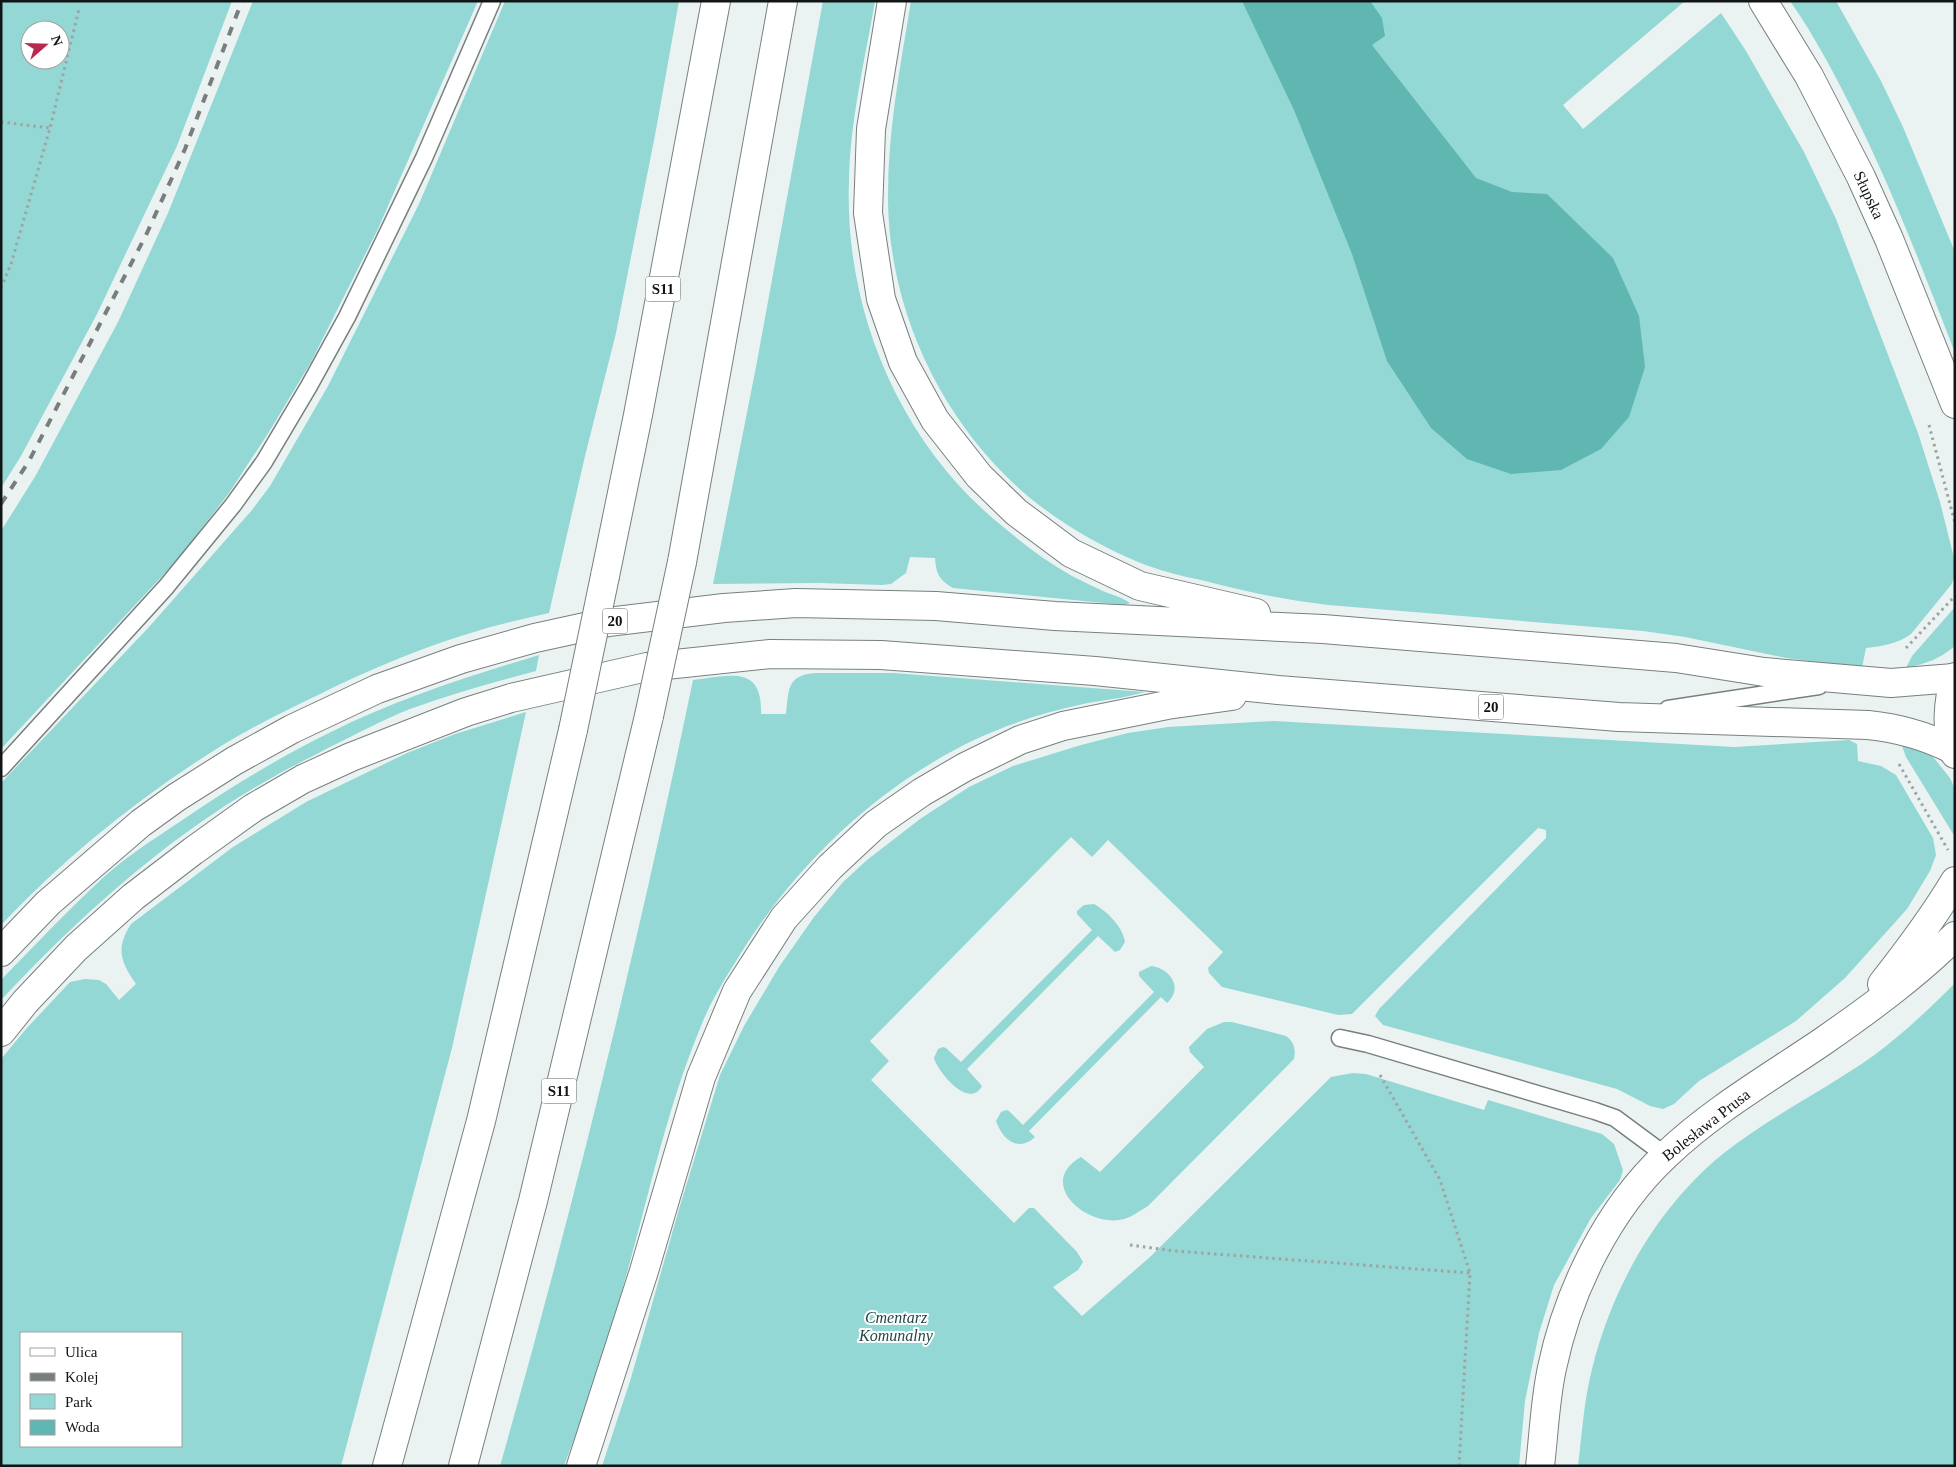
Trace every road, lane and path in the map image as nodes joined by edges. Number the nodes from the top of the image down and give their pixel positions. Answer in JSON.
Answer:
{"nodes":[{"id":1,"x":492,"y":1,"type":"edge"},
{"id":2,"x":716,"y":1,"type":"edge"},
{"id":3,"x":783,"y":1,"type":"edge"},
{"id":4,"x":892,"y":1,"type":"edge"},
{"id":5,"x":1763,"y":1,"type":"edge"},
{"id":6,"x":79,"y":9,"type":"dead end"},
{"id":7,"x":1,"y":122,"type":"edge"},
{"id":8,"x":50,"y":128,"type":"junction"},
{"id":9,"x":1,"y":288,"type":"edge"},
{"id":10,"x":1954,"y":404,"type":"edge"},
{"id":11,"x":1928,"y":423,"type":"dead end"},
{"id":12,"x":1955,"y":523,"type":"edge"},
{"id":13,"x":1323,"y":629,"type":"junction"},
{"id":14,"x":1955,"y":678,"type":"edge"},
{"id":15,"x":1859,"y":680,"type":"junction"},
{"id":16,"x":1278,"y":690,"type":"junction"},
{"id":17,"x":1619,"y":717,"type":"junction"},
{"id":18,"x":1954,"y":752,"type":"edge"},
{"id":19,"x":1,"y":768,"type":"edge"},
{"id":20,"x":1955,"y":881,"type":"edge"},
{"id":21,"x":1955,"y":936,"type":"edge"},
{"id":22,"x":1,"y":952,"type":"edge"},
{"id":23,"x":1854,"y":1018,"type":"junction"},
{"id":24,"x":1,"y":1032,"type":"edge"},
{"id":25,"x":1340,"y":1038,"type":"dead end"},
{"id":26,"x":1368,"y":1044,"type":"junction"},
{"id":27,"x":1665,"y":1155,"type":"junction"},
{"id":28,"x":1130,"y":1245,"type":"dead end"},
{"id":29,"x":1470,"y":1273,"type":"junction"},
{"id":30,"x":388,"y":1460,"type":"edge"},
{"id":31,"x":463,"y":1466,"type":"edge"},
{"id":32,"x":581,"y":1466,"type":"edge"},
{"id":33,"x":1459,"y":1466,"type":"edge"},
{"id":34,"x":1540,"y":1466,"type":"edge"}],
"edges":[{"from":1,"to":19,"type":"lane"},
{"from":2,"to":30,"type":"main road","number":"S11","bridge":true},
{"from":3,"to":31,"type":"main road","number":"S11","bridge":true},
{"from":4,"to":13,"type":"main road"},
{"from":5,"to":10,"type":"main road","name":"Słupska"},
{"from":6,"to":8,"type":"path"},
{"from":7,"to":8,"type":"path"},
{"from":8,"to":9,"type":"path"},
{"from":11,"to":12,"type":"path"},
{"from":13,"to":15,"type":"main road","number":"20"},
{"from":13,"to":22,"type":"main road","number":"20"},
{"from":14,"to":15,"type":"main road","number":"20"},
{"from":14,"to":18,"type":"main road","number":"20"},
{"from":15,"to":17,"type":"lane"},
{"from":16,"to":17,"type":"main road","number":"20"},
{"from":16,"to":24,"type":"main road"},
{"from":16,"to":32,"type":"main road","number":"20"},
{"from":17,"to":18,"type":"main road","number":"20"},
{"from":20,"to":23,"type":"main road","name":"Bolesława Prusa"},
{"from":21,"to":23,"type":"main road","name":"Bolesława Prusa"},
{"from":23,"to":27,"type":"main road","name":"Bolesława Prusa"},
{"from":25,"to":26,"type":"lane"},
{"from":26,"to":27,"type":"lane"},
{"from":26,"to":29,"type":"path"},
{"from":27,"to":34,"type":"main road","name":"Bolesława Prusa"},
{"from":28,"to":29,"type":"path"},
{"from":29,"to":33,"type":"path"}]}
